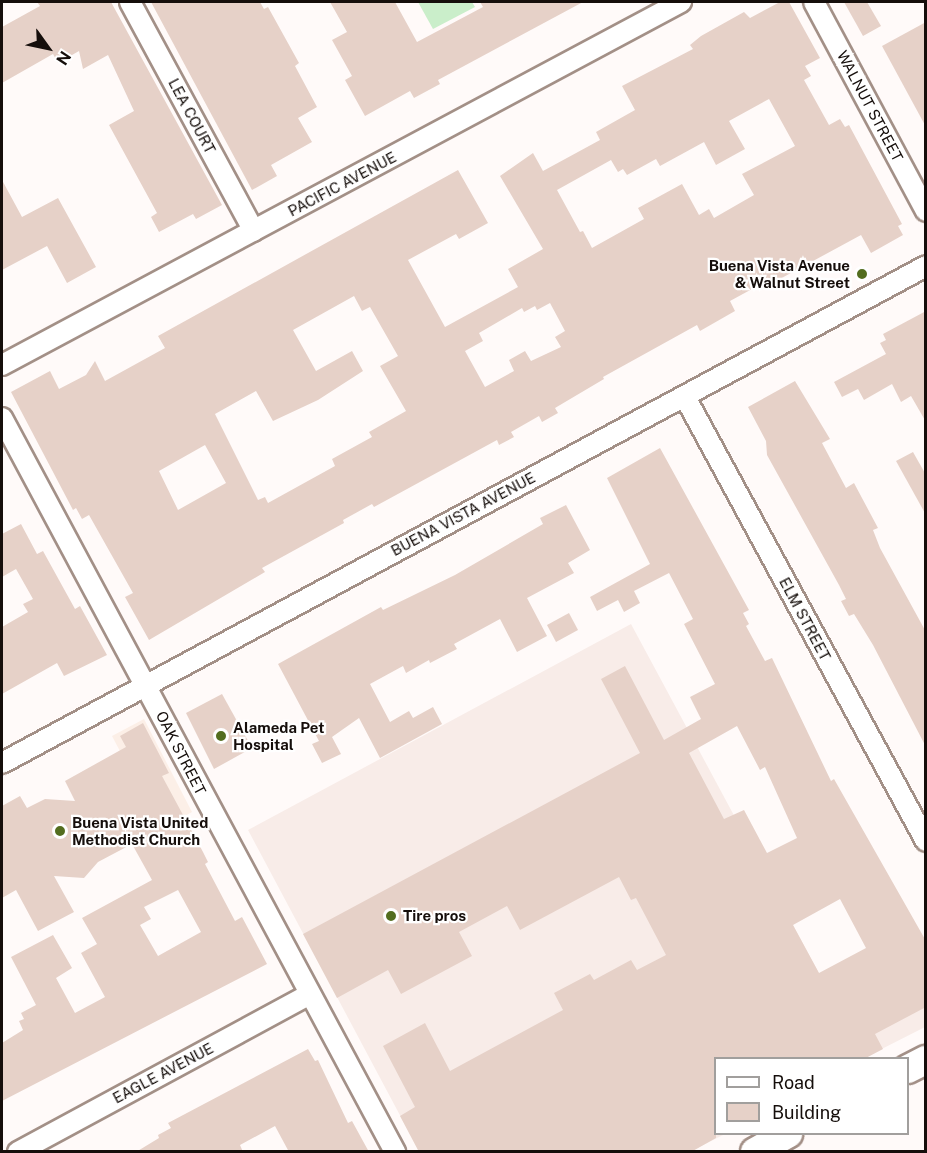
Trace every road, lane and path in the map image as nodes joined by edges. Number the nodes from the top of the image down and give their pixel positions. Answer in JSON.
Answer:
{"nodes":[{"id":1,"x":130,"y":2,"type":"edge"},
{"id":2,"x":681,"y":2,"type":"edge"},
{"id":3,"x":814,"y":2,"type":"edge"},
{"id":4,"x":926,"y":211,"type":"edge"},
{"id":5,"x":254,"y":231,"type":"junction"},
{"id":6,"x":926,"y":266,"type":"edge"},
{"id":7,"x":2,"y":365,"type":"edge"},
{"id":8,"x":685,"y":396,"type":"junction"},
{"id":9,"x":2,"y":418,"type":"edge"},
{"id":10,"x":146,"y":686,"type":"junction"},
{"id":11,"x":2,"y":763,"type":"edge"},
{"id":12,"x":926,"y":841,"type":"edge"},
{"id":13,"x":308,"y":994,"type":"junction"},
{"id":14,"x":926,"y":1060,"type":"edge"},
{"id":15,"x":909,"y":1068,"type":"edge"},
{"id":16,"x":786,"y":1135,"type":"edge"},
{"id":17,"x":18,"y":1152,"type":"edge"},
{"id":18,"x":395,"y":1152,"type":"edge"},
{"id":19,"x":755,"y":1152,"type":"edge"}],
"edges":[{"from":1,"to":5,"type":"street","name":"LEA COURT"},
{"from":2,"to":5,"type":"street","name":"PACIFIC AVENUE"},
{"from":3,"to":4,"type":"street","name":"WALNUT STREET"},
{"from":5,"to":7,"type":"street","name":"PACIFIC AVENUE"},
{"from":6,"to":8,"type":"street","name":"BUENA VISTA AVENUE"},
{"from":8,"to":10,"type":"street","name":"BUENA VISTA AVENUE"},
{"from":8,"to":12,"type":"street","name":"ELM STREET"},
{"from":9,"to":10,"type":"street","name":"OAK STREET"},
{"from":10,"to":11,"type":"street","name":"BUENA VISTA AVENUE"},
{"from":10,"to":13,"type":"street","name":"OAK STREET"},
{"from":13,"to":17,"type":"street","name":"EAGLE AVENUE"},
{"from":13,"to":18,"type":"street","name":"OAK STREET"},
{"from":14,"to":15,"type":"street"},
{"from":16,"to":19,"type":"street"}]}
